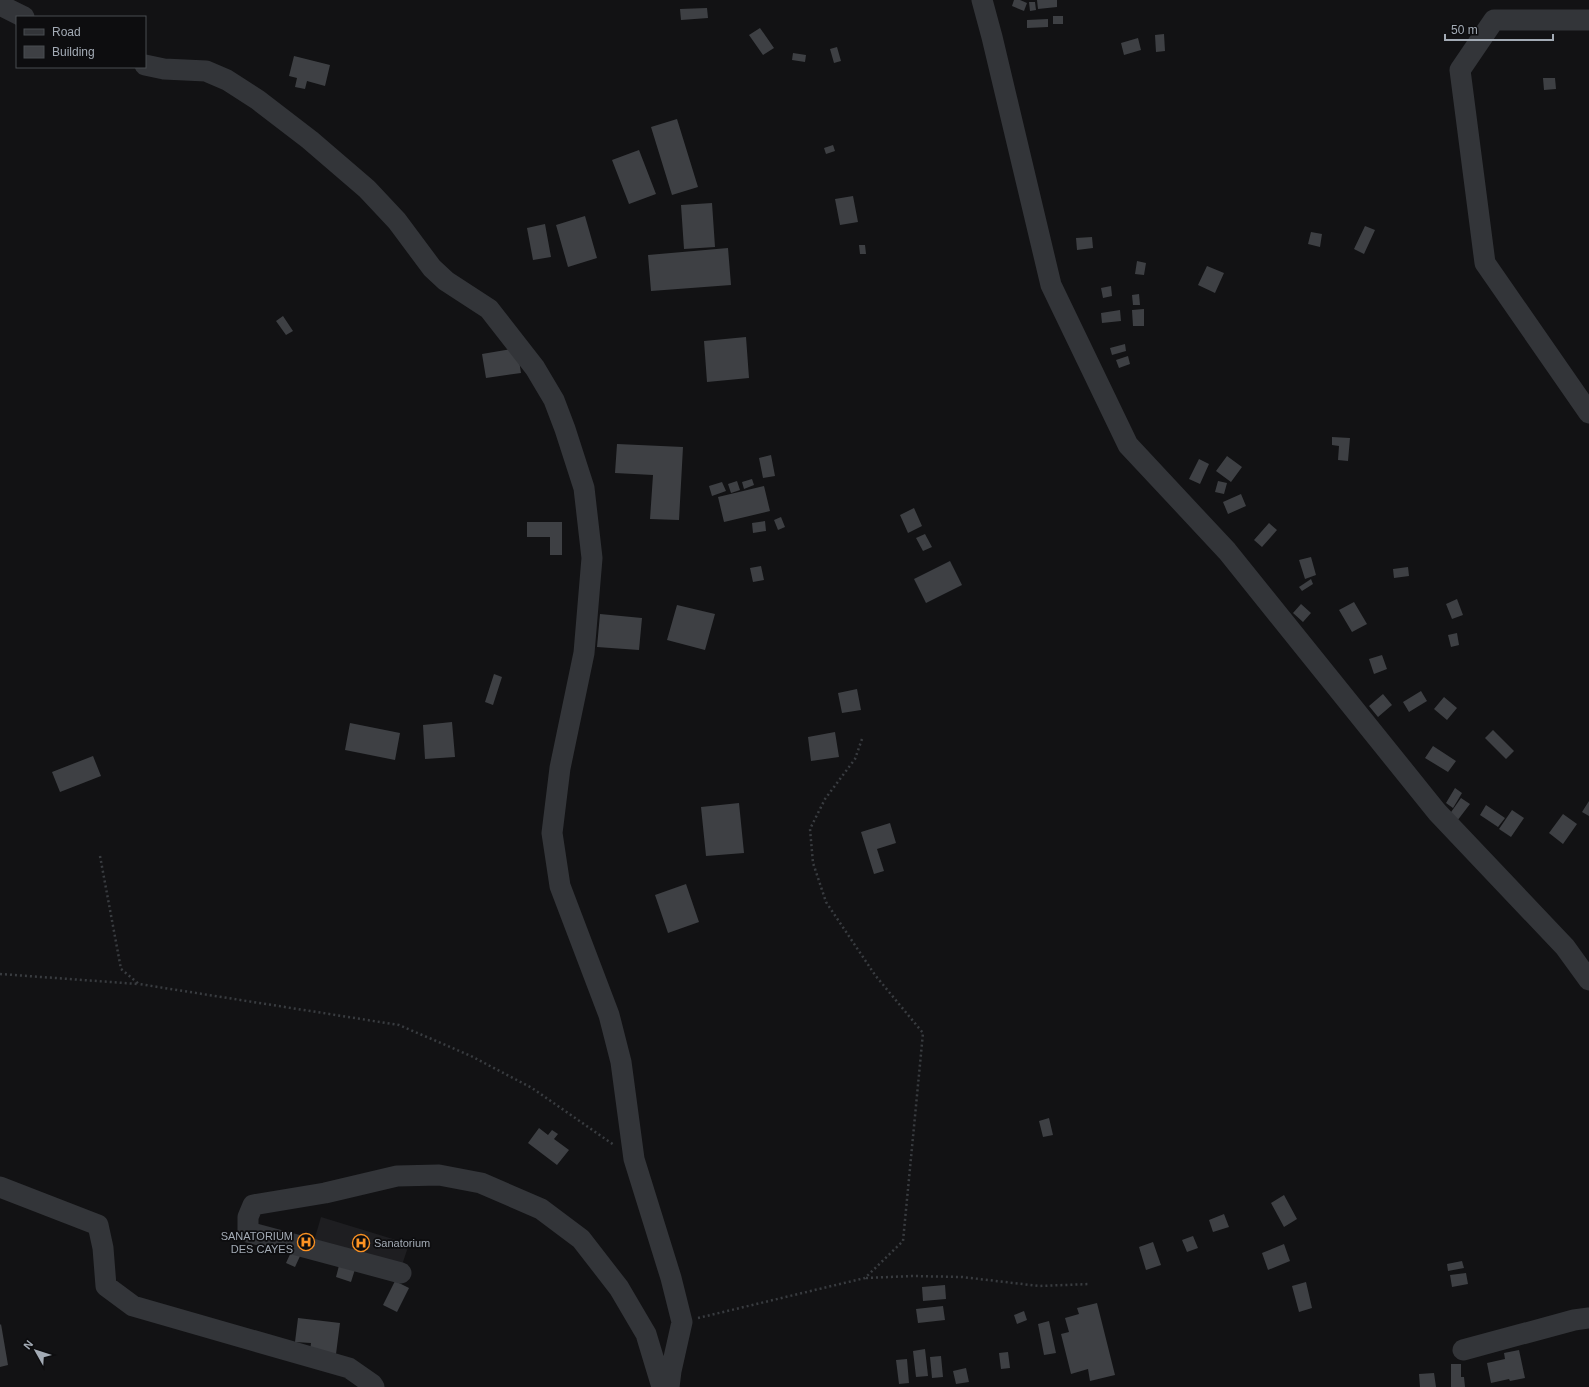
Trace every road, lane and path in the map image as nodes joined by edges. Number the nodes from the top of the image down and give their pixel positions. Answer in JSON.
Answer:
{"nodes":[{"id":1,"x":982,"y":0,"type":"edge"},
{"id":2,"x":0,"y":5,"type":"edge"},
{"id":3,"x":22,"y":16,"type":"edge"},
{"id":4,"x":1589,"y":20,"type":"edge"},
{"id":5,"x":146,"y":65,"type":"edge"},
{"id":6,"x":1589,"y":413,"type":"edge"},
{"id":7,"x":862,"y":739,"type":"dead end"},
{"id":8,"x":100,"y":856,"type":"dead end"},
{"id":9,"x":0,"y":974,"type":"edge"},
{"id":10,"x":1589,"y":980,"type":"edge"},
{"id":11,"x":139,"y":984,"type":"junction"},
{"id":12,"x":634,"y":1159,"type":"junction"},
{"id":13,"x":0,"y":1187,"type":"edge"},
{"id":14,"x":401,"y":1273,"type":"dead end"},
{"id":15,"x":865,"y":1278,"type":"junction"},
{"id":16,"x":1090,"y":1284,"type":"dead end"},
{"id":17,"x":1589,"y":1318,"type":"edge"},
{"id":18,"x":682,"y":1322,"type":"junction"},
{"id":19,"x":1463,"y":1350,"type":"dead end"},
{"id":20,"x":374,"y":1387,"type":"edge"},
{"id":21,"x":662,"y":1387,"type":"edge"},
{"id":22,"x":669,"y":1387,"type":"edge"}],
"edges":[{"from":1,"to":10,"type":"street"},
{"from":2,"to":3,"type":"street"},
{"from":4,"to":6,"type":"street"},
{"from":5,"to":12,"type":"street"},
{"from":7,"to":15,"type":"path"},
{"from":8,"to":11,"type":"path"},
{"from":9,"to":11,"type":"path"},
{"from":11,"to":12,"type":"path"},
{"from":12,"to":18,"type":"street"},
{"from":13,"to":20,"type":"street"},
{"from":14,"to":21,"type":"street"},
{"from":15,"to":16,"type":"path"},
{"from":15,"to":18,"type":"path"},
{"from":17,"to":19,"type":"street"},
{"from":18,"to":22,"type":"street"}]}
